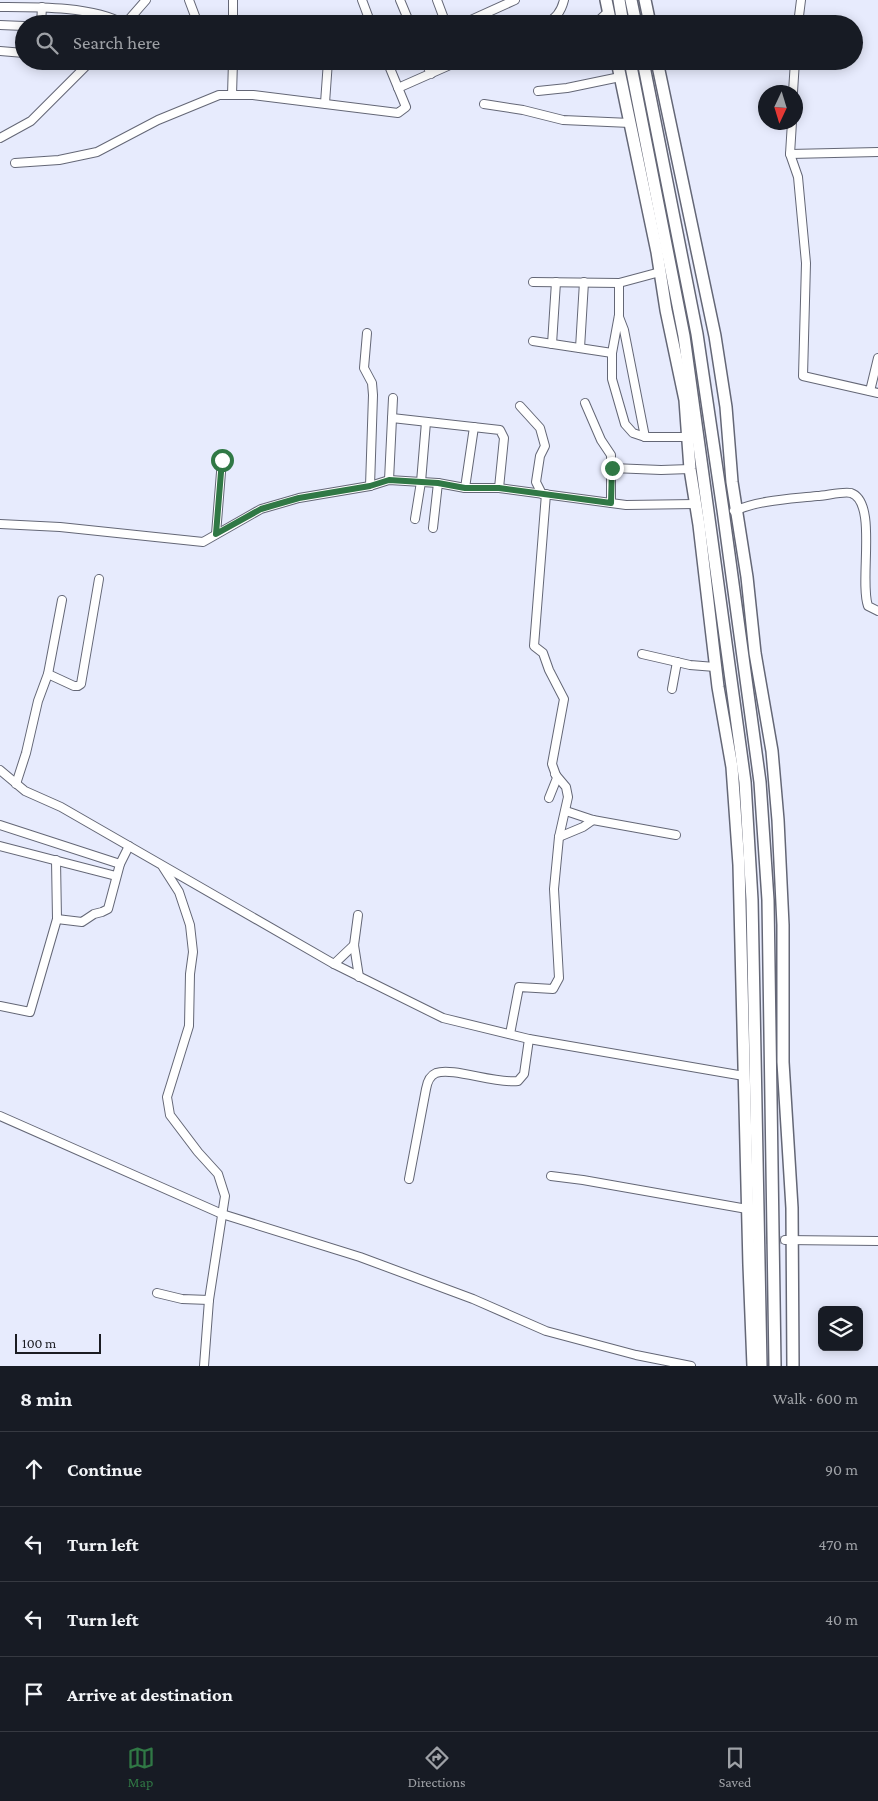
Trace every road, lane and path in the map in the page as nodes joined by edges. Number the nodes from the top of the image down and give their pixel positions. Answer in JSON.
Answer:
{"nodes":[{"id":1,"x":146,"y":0,"type":"edge"},
{"id":2,"x":189,"y":0,"type":"edge"},
{"id":3,"x":233,"y":0,"type":"edge"},
{"id":4,"x":362,"y":0,"type":"edge"},
{"id":5,"x":400,"y":0,"type":"edge"},
{"id":6,"x":437,"y":0,"type":"edge"},
{"id":7,"x":515,"y":0,"type":"edge"},
{"id":8,"x":564,"y":0,"type":"edge"},
{"id":9,"x":606,"y":0,"type":"edge"},
{"id":10,"x":619,"y":0,"type":"edge"},
{"id":11,"x":631,"y":0,"type":"edge"},
{"id":12,"x":645,"y":0,"type":"edge"},
{"id":13,"x":801,"y":0,"type":"edge"},
{"id":14,"x":0,"y":8,"type":"edge"},
{"id":15,"x":42,"y":8,"type":"junction"},
{"id":16,"x":42,"y":15,"type":"edge"},
{"id":17,"x":101,"y":15,"type":"edge"},
{"id":18,"x":133,"y":15,"type":"edge"},
{"id":19,"x":195,"y":15,"type":"edge"},
{"id":20,"x":233,"y":15,"type":"edge"},
{"id":21,"x":368,"y":15,"type":"edge"},
{"id":22,"x":406,"y":15,"type":"edge"},
{"id":23,"x":443,"y":15,"type":"edge"},
{"id":24,"x":482,"y":15,"type":"edge"},
{"id":25,"x":557,"y":15,"type":"edge"},
{"id":26,"x":609,"y":15,"type":"edge"},
{"id":27,"x":622,"y":15,"type":"edge"},
{"id":28,"x":634,"y":15,"type":"edge"},
{"id":29,"x":648,"y":15,"type":"edge"},
{"id":30,"x":799,"y":15,"type":"edge"},
{"id":31,"x":0,"y":25,"type":"edge"},
{"id":32,"x":15,"y":26,"type":"edge"},
{"id":33,"x":0,"y":50,"type":"edge"},
{"id":34,"x":15,"y":52,"type":"edge"},
{"id":35,"x":82,"y":70,"type":"edge"},
{"id":36,"x":233,"y":70,"type":"edge"},
{"id":37,"x":327,"y":70,"type":"edge"},
{"id":38,"x":391,"y":70,"type":"edge"},
{"id":39,"x":428,"y":70,"type":"edge"},
{"id":40,"x":439,"y":70,"type":"edge"},
{"id":41,"x":619,"y":70,"type":"edge"},
{"id":42,"x":632,"y":70,"type":"edge"},
{"id":43,"x":645,"y":70,"type":"edge"},
{"id":44,"x":659,"y":70,"type":"edge"},
{"id":45,"x":794,"y":70,"type":"edge"},
{"id":46,"x":430,"y":74,"type":"junction"},
{"id":47,"x":620,"y":77,"type":"junction"},
{"id":48,"x":793,"y":85,"type":"edge"},
{"id":49,"x":398,"y":88,"type":"junction"},
{"id":50,"x":538,"y":90,"type":"dead end"},
{"id":51,"x":232,"y":95,"type":"junction"},
{"id":52,"x":325,"y":103,"type":"junction"},
{"id":53,"x":484,"y":104,"type":"dead end"},
{"id":54,"x":630,"y":123,"type":"junction"},
{"id":55,"x":792,"y":130,"type":"edge"},
{"id":56,"x":0,"y":138,"type":"edge"},
{"id":57,"x":878,"y":152,"type":"edge"},
{"id":58,"x":790,"y":154,"type":"junction"},
{"id":59,"x":15,"y":163,"type":"dead end"},
{"id":60,"x":660,"y":272,"type":"junction"},
{"id":61,"x":533,"y":282,"type":"dead end"},
{"id":62,"x":556,"y":282,"type":"junction"},
{"id":63,"x":584,"y":282,"type":"junction"},
{"id":64,"x":619,"y":283,"type":"junction"},
{"id":65,"x":619,"y":315,"type":"junction"},
{"id":66,"x":367,"y":333,"type":"dead end"},
{"id":67,"x":533,"y":341,"type":"dead end"},
{"id":68,"x":552,"y":344,"type":"junction"},
{"id":69,"x":580,"y":348,"type":"junction"},
{"id":70,"x":612,"y":354,"type":"junction"},
{"id":71,"x":878,"y":358,"type":"edge"},
{"id":72,"x":874,"y":392,"type":"edge"},
{"id":73,"x":394,"y":398,"type":"dead end"},
{"id":74,"x":585,"y":403,"type":"dead end"},
{"id":75,"x":520,"y":406,"type":"dead end"},
{"id":76,"x":392,"y":418,"type":"junction"},
{"id":77,"x":426,"y":422,"type":"junction"},
{"id":78,"x":474,"y":427,"type":"junction"},
{"id":79,"x":644,"y":437,"type":"junction"},
{"id":80,"x":688,"y":437,"type":"junction"},
{"id":81,"x":222,"y":460,"type":"dead end"},
{"id":82,"x":612,"y":468,"type":"junction"},
{"id":83,"x":690,"y":469,"type":"junction"},
{"id":84,"x":389,"y":480,"type":"junction"},
{"id":85,"x":421,"y":482,"type":"junction"},
{"id":86,"x":438,"y":483,"type":"junction"},
{"id":87,"x":370,"y":486,"type":"junction"},
{"id":88,"x":465,"y":488,"type":"junction"},
{"id":89,"x":499,"y":488,"type":"junction"},
{"id":90,"x":544,"y":494,"type":"junction"},
{"id":91,"x":611,"y":503,"type":"junction"},
{"id":92,"x":695,"y":504,"type":"junction"},
{"id":93,"x":735,"y":511,"type":"junction"},
{"id":94,"x":415,"y":519,"type":"dead end"},
{"id":95,"x":0,"y":524,"type":"edge"},
{"id":96,"x":433,"y":528,"type":"dead end"},
{"id":97,"x":216,"y":534,"type":"junction"},
{"id":98,"x":99,"y":579,"type":"dead end"},
{"id":99,"x":62,"y":600,"type":"dead end"},
{"id":100,"x":878,"y":612,"type":"edge"},
{"id":101,"x":642,"y":654,"type":"dead end"},
{"id":102,"x":677,"y":662,"type":"junction"},
{"id":103,"x":715,"y":667,"type":"junction"},
{"id":104,"x":48,"y":674,"type":"junction"},
{"id":105,"x":672,"y":689,"type":"dead end"},
{"id":106,"x":0,"y":770,"type":"edge"},
{"id":107,"x":555,"y":774,"type":"junction"},
{"id":108,"x":16,"y":784,"type":"junction"},
{"id":109,"x":549,"y":798,"type":"dead end"},
{"id":110,"x":566,"y":811,"type":"junction"},
{"id":111,"x":593,"y":820,"type":"junction"},
{"id":112,"x":0,"y":825,"type":"edge"},
{"id":113,"x":676,"y":835,"type":"dead end"},
{"id":114,"x":559,"y":837,"type":"junction"},
{"id":115,"x":0,"y":846,"type":"edge"},
{"id":116,"x":129,"y":846,"type":"junction"},
{"id":117,"x":56,"y":860,"type":"junction"},
{"id":118,"x":120,"y":864,"type":"junction"},
{"id":119,"x":162,"y":865,"type":"junction"},
{"id":120,"x":116,"y":876,"type":"junction"},
{"id":121,"x":358,"y":915,"type":"dead end"},
{"id":122,"x":57,"y":919,"type":"junction"},
{"id":123,"x":354,"y":945,"type":"junction"},
{"id":124,"x":334,"y":964,"type":"junction"},
{"id":125,"x":359,"y":977,"type":"junction"},
{"id":126,"x":0,"y":1006,"type":"edge"},
{"id":127,"x":770,"y":1024,"type":"junction"},
{"id":128,"x":783,"y":1024,"type":"junction"},
{"id":129,"x":510,"y":1034,"type":"junction"},
{"id":130,"x":530,"y":1039,"type":"junction"},
{"id":131,"x":744,"y":1076,"type":"junction"},
{"id":132,"x":0,"y":1116,"type":"edge"},
{"id":133,"x":551,"y":1176,"type":"dead end"},
{"id":134,"x":409,"y":1179,"type":"dead end"},
{"id":135,"x":747,"y":1209,"type":"junction"},
{"id":136,"x":222,"y":1214,"type":"junction"},
{"id":137,"x":788,"y":1240,"type":"junction"},
{"id":138,"x":878,"y":1241,"type":"edge"},
{"id":139,"x":157,"y":1293,"type":"dead end"},
{"id":140,"x":209,"y":1300,"type":"junction"},
{"id":141,"x":204,"y":1366,"type":"edge"},
{"id":142,"x":691,"y":1366,"type":"edge"},
{"id":143,"x":753,"y":1366,"type":"edge"},
{"id":144,"x":761,"y":1366,"type":"edge"},
{"id":145,"x":775,"y":1366,"type":"edge"},
{"id":146,"x":793,"y":1366,"type":"edge"}],
"edges":[{"from":1,"to":18,"type":"street"},
{"from":2,"to":19,"type":"street"},
{"from":3,"to":20,"type":"street"},
{"from":4,"to":21,"type":"street"},
{"from":5,"to":22,"type":"street"},
{"from":6,"to":23,"type":"street"},
{"from":7,"to":24,"type":"street"},
{"from":8,"to":25,"type":"street"},
{"from":9,"to":26,"type":"highway"},
{"from":10,"to":27,"type":"highway"},
{"from":11,"to":28,"type":"highway"},
{"from":12,"to":29,"type":"highway"},
{"from":13,"to":30,"type":"street"},
{"from":14,"to":15,"type":"street"},
{"from":15,"to":16,"type":"street"},
{"from":15,"to":17,"type":"street"},
{"from":31,"to":32,"type":"street"},
{"from":33,"to":34,"type":"street"},
{"from":35,"to":56,"type":"street"},
{"from":36,"to":51,"type":"street"},
{"from":37,"to":52,"type":"street"},
{"from":38,"to":49,"type":"street"},
{"from":39,"to":46,"type":"street"},
{"from":40,"to":46,"type":"street"},
{"from":41,"to":47,"type":"highway"},
{"from":42,"to":144,"type":"highway"},
{"from":43,"to":127,"type":"highway"},
{"from":44,"to":93,"type":"highway"},
{"from":45,"to":48,"type":"street"},
{"from":46,"to":49,"type":"street"},
{"from":47,"to":50,"type":"street"},
{"from":47,"to":54,"type":"highway"},
{"from":49,"to":52,"type":"street"},
{"from":51,"to":52,"type":"street"},
{"from":51,"to":59,"type":"street"},
{"from":53,"to":54,"type":"street"},
{"from":54,"to":60,"type":"highway"},
{"from":55,"to":58,"type":"street"},
{"from":57,"to":58,"type":"street"},
{"from":58,"to":72,"type":"street"},
{"from":60,"to":64,"type":"street"},
{"from":60,"to":80,"type":"highway"},
{"from":61,"to":62,"type":"street"},
{"from":62,"to":63,"type":"street"},
{"from":62,"to":68,"type":"street"},
{"from":63,"to":64,"type":"street"},
{"from":63,"to":69,"type":"street"},
{"from":64,"to":65,"type":"street"},
{"from":65,"to":70,"type":"street"},
{"from":65,"to":79,"type":"street"},
{"from":66,"to":87,"type":"street"},
{"from":67,"to":68,"type":"street"},
{"from":68,"to":69,"type":"street"},
{"from":69,"to":70,"type":"street"},
{"from":70,"to":79,"type":"street"},
{"from":71,"to":72,"type":"street"},
{"from":73,"to":76,"type":"street"},
{"from":74,"to":82,"type":"street"},
{"from":75,"to":90,"type":"street"},
{"from":76,"to":77,"type":"street"},
{"from":76,"to":84,"type":"street"},
{"from":77,"to":78,"type":"street"},
{"from":77,"to":85,"type":"street"},
{"from":78,"to":88,"type":"street"},
{"from":78,"to":89,"type":"street"},
{"from":79,"to":80,"type":"street"},
{"from":80,"to":83,"type":"highway"},
{"from":81,"to":97,"type":"street"},
{"from":82,"to":83,"type":"street"},
{"from":82,"to":91,"type":"street"},
{"from":83,"to":92,"type":"highway"},
{"from":84,"to":85,"type":"street"},
{"from":84,"to":87,"type":"street"},
{"from":85,"to":86,"type":"street"},
{"from":85,"to":94,"type":"street"},
{"from":86,"to":88,"type":"street"},
{"from":86,"to":96,"type":"street"},
{"from":87,"to":97,"type":"street"},
{"from":88,"to":89,"type":"street"},
{"from":89,"to":90,"type":"street"},
{"from":90,"to":91,"type":"street"},
{"from":90,"to":107,"type":"street"},
{"from":91,"to":92,"type":"street"},
{"from":92,"to":103,"type":"highway"},
{"from":93,"to":100,"type":"street"},
{"from":93,"to":128,"type":"highway"},
{"from":95,"to":97,"type":"street"},
{"from":98,"to":104,"type":"street"},
{"from":99,"to":104,"type":"street"},
{"from":101,"to":102,"type":"street"},
{"from":102,"to":103,"type":"street"},
{"from":102,"to":105,"type":"street"},
{"from":103,"to":131,"type":"highway"},
{"from":104,"to":108,"type":"street"},
{"from":106,"to":108,"type":"street"},
{"from":107,"to":109,"type":"street"},
{"from":107,"to":110,"type":"street"},
{"from":108,"to":116,"type":"street"},
{"from":110,"to":111,"type":"street"},
{"from":110,"to":114,"type":"street"},
{"from":111,"to":113,"type":"street"},
{"from":111,"to":114,"type":"street"},
{"from":112,"to":118,"type":"street"},
{"from":114,"to":129,"type":"street"},
{"from":115,"to":117,"type":"street"},
{"from":116,"to":118,"type":"street"},
{"from":116,"to":119,"type":"street"},
{"from":117,"to":120,"type":"street"},
{"from":117,"to":122,"type":"street"},
{"from":118,"to":120,"type":"street"},
{"from":119,"to":124,"type":"street"},
{"from":119,"to":136,"type":"street"},
{"from":120,"to":122,"type":"street"},
{"from":121,"to":123,"type":"street"},
{"from":122,"to":126,"type":"street"},
{"from":123,"to":124,"type":"street"},
{"from":123,"to":125,"type":"street"},
{"from":124,"to":125,"type":"street"},
{"from":125,"to":129,"type":"street"},
{"from":127,"to":128,"type":"highway"},
{"from":127,"to":145,"type":"highway"},
{"from":128,"to":137,"type":"highway"},
{"from":129,"to":130,"type":"street"},
{"from":130,"to":131,"type":"street"},
{"from":130,"to":134,"type":"street"},
{"from":131,"to":135,"type":"highway"},
{"from":132,"to":136,"type":"street"},
{"from":133,"to":135,"type":"street"},
{"from":135,"to":143,"type":"highway"},
{"from":136,"to":140,"type":"street"},
{"from":136,"to":142,"type":"street"},
{"from":137,"to":138,"type":"street"},
{"from":137,"to":146,"type":"highway"},
{"from":139,"to":140,"type":"street"},
{"from":140,"to":141,"type":"street"}]}
